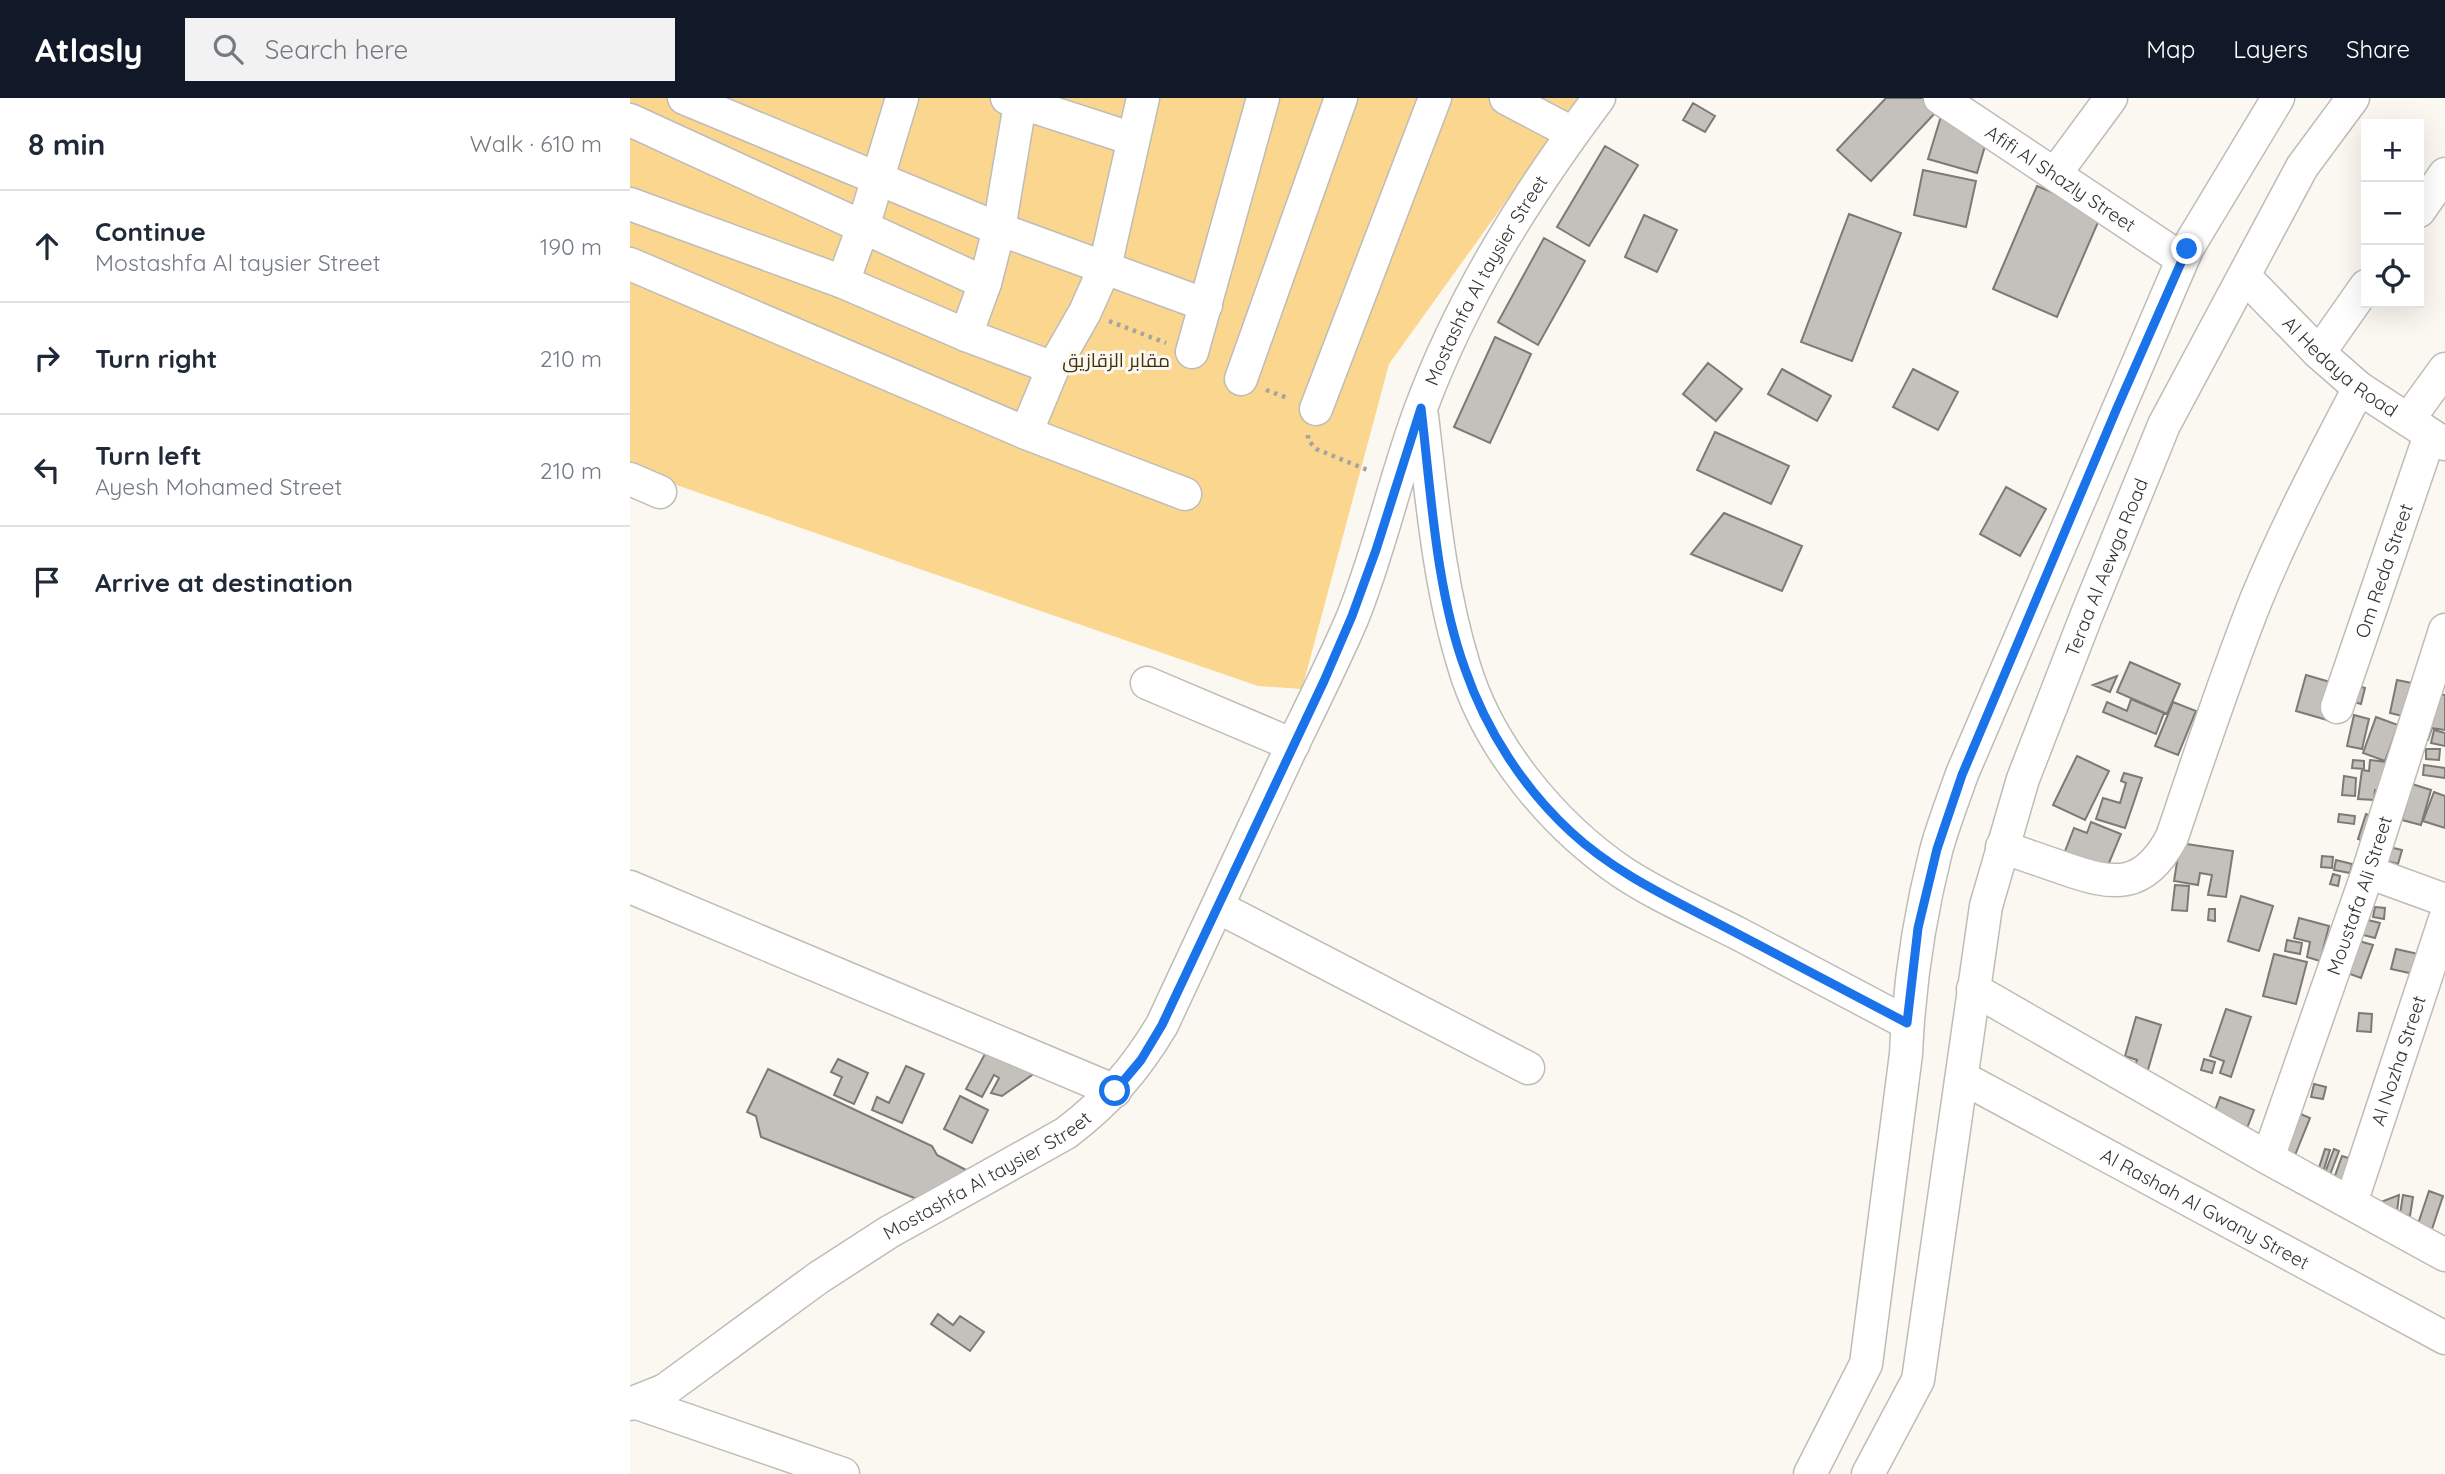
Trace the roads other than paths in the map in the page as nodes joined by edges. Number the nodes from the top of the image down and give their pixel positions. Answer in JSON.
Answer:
{"nodes":[{"id":1,"x":684,"y":98,"type":"edge"},
{"id":2,"x":902,"y":98,"type":"edge"},
{"id":3,"x":1143,"y":98,"type":"edge"},
{"id":4,"x":1263,"y":98,"type":"edge"},
{"id":5,"x":1341,"y":98,"type":"edge"},
{"id":6,"x":1435,"y":98,"type":"edge"},
{"id":7,"x":1599,"y":98,"type":"edge"},
{"id":8,"x":1940,"y":98,"type":"edge"},
{"id":9,"x":2111,"y":98,"type":"edge"},
{"id":10,"x":2278,"y":98,"type":"edge"},
{"id":11,"x":2353,"y":98,"type":"edge"},
{"id":12,"x":1017,"y":99,"type":"edge"},
{"id":13,"x":1515,"y":100,"type":"edge"},
{"id":14,"x":630,"y":120,"type":"edge"},
{"id":15,"x":1572,"y":133,"type":"junction"},
{"id":16,"x":1133,"y":139,"type":"junction"},
{"id":17,"x":2055,"y":174,"type":"junction"},
{"id":18,"x":2445,"y":174,"type":"edge"},
{"id":19,"x":878,"y":178,"type":"junction"},
{"id":20,"x":630,"y":204,"type":"edge"},
{"id":21,"x":2424,"y":204,"type":"edge"},
{"id":22,"x":863,"y":227,"type":"junction"},
{"id":23,"x":999,"y":229,"type":"junction"},
{"id":24,"x":2182,"y":259,"type":"junction"},
{"id":25,"x":630,"y":264,"type":"edge"},
{"id":26,"x":1105,"y":267,"type":"junction"},
{"id":27,"x":2245,"y":277,"type":"junction"},
{"id":28,"x":843,"y":282,"type":"junction"},
{"id":29,"x":985,"y":283,"type":"junction"},
{"id":30,"x":2361,"y":293,"type":"edge"},
{"id":31,"x":1206,"y":306,"type":"junction"},
{"id":32,"x":966,"y":335,"type":"junction"},
{"id":33,"x":1192,"y":352,"type":"road end"},
{"id":34,"x":2319,"y":353,"type":"junction"},
{"id":35,"x":1053,"y":368,"type":"junction"},
{"id":36,"x":2445,"y":369,"type":"edge"},
{"id":37,"x":1241,"y":379,"type":"road end"},
{"id":38,"x":2359,"y":388,"type":"junction"},
{"id":39,"x":1421,"y":408,"type":"junction"},
{"id":40,"x":1316,"y":409,"type":"road end"},
{"id":41,"x":1026,"y":433,"type":"junction"},
{"id":42,"x":2428,"y":433,"type":"edge"},
{"id":43,"x":630,"y":479,"type":"edge"},
{"id":44,"x":660,"y":492,"type":"dead end"},
{"id":45,"x":1185,"y":494,"type":"dead end"},
{"id":46,"x":2445,"y":630,"type":"edge"},
{"id":47,"x":1147,"y":683,"type":"dead end"},
{"id":48,"x":2337,"y":707,"type":"dead end"},
{"id":49,"x":1293,"y":745,"type":"junction"},
{"id":50,"x":2002,"y":847,"type":"junction"},
{"id":51,"x":2368,"y":872,"type":"junction"},
{"id":52,"x":630,"y":887,"type":"edge"},
{"id":53,"x":2445,"y":900,"type":"edge"},
{"id":54,"x":1218,"y":907,"type":"junction"},
{"id":55,"x":2445,"y":919,"type":"edge"},
{"id":56,"x":1973,"y":989,"type":"junction"},
{"id":57,"x":1907,"y":1023,"type":"junction"},
{"id":58,"x":1528,"y":1068,"type":"dead end"},
{"id":59,"x":1963,"y":1078,"type":"junction"},
{"id":60,"x":1115,"y":1091,"type":"junction"},
{"id":61,"x":2268,"y":1158,"type":"junction"},
{"id":62,"x":2351,"y":1203,"type":"junction"},
{"id":63,"x":2445,"y":1254,"type":"edge"},
{"id":64,"x":2445,"y":1338,"type":"edge"},
{"id":65,"x":634,"y":1404,"type":"edge"},
{"id":66,"x":843,"y":1474,"type":"edge"},
{"id":67,"x":1810,"y":1474,"type":"edge"},
{"id":68,"x":1868,"y":1474,"type":"edge"}],
"edges":[{"from":1,"to":19,"type":"street"},
{"from":2,"to":19,"type":"street"},
{"from":3,"to":16,"type":"street"},
{"from":4,"to":31,"type":"street"},
{"from":5,"to":37,"type":"street"},
{"from":6,"to":40,"type":"street"},
{"from":7,"to":15,"type":"street","name":"Mostashfa Al taysier Street"},
{"from":8,"to":17,"type":"street","name":"Afifi Al Shazly Street"},
{"from":9,"to":17,"type":"street"},
{"from":10,"to":24,"type":"street"},
{"from":11,"to":27,"type":"street","name":"Teraa Al Aewga Road"},
{"from":12,"to":16,"type":"street"},
{"from":12,"to":23,"type":"street"},
{"from":13,"to":15,"type":"street"},
{"from":14,"to":22,"type":"street"},
{"from":15,"to":39,"type":"street","name":"Mostashfa Al taysier Street"},
{"from":16,"to":26,"type":"street"},
{"from":17,"to":24,"type":"street","name":"Afifi Al Shazly Street"},
{"from":18,"to":21,"type":"street"},
{"from":19,"to":22,"type":"street"},
{"from":19,"to":23,"type":"street"},
{"from":20,"to":28,"type":"street"},
{"from":22,"to":28,"type":"street"},
{"from":22,"to":29,"type":"street"},
{"from":23,"to":26,"type":"street"},
{"from":23,"to":29,"type":"street"},
{"from":24,"to":57,"type":"street"},
{"from":25,"to":41,"type":"street"},
{"from":26,"to":31,"type":"street"},
{"from":26,"to":35,"type":"street"},
{"from":27,"to":34,"type":"street","name":"Al Hedaya Road"},
{"from":27,"to":50,"type":"street","name":"Teraa Al Aewga Road"},
{"from":28,"to":32,"type":"street"},
{"from":29,"to":32,"type":"street"},
{"from":30,"to":34,"type":"street"},
{"from":31,"to":33,"type":"street"},
{"from":32,"to":35,"type":"street"},
{"from":34,"to":38,"type":"street","name":"Al Hedaya Road"},
{"from":35,"to":41,"type":"street"},
{"from":36,"to":42,"type":"street","name":"Om Reda Street"},
{"from":38,"to":42,"type":"street","name":"Al Hedaya Road"},
{"from":38,"to":50,"type":"street"},
{"from":39,"to":49,"type":"street","name":"Mostashfa Al taysier Street"},
{"from":39,"to":57,"type":"street"},
{"from":41,"to":45,"type":"street"},
{"from":42,"to":48,"type":"street","name":"Om Reda Street"},
{"from":43,"to":44,"type":"street"},
{"from":46,"to":51,"type":"street","name":"Moustafa Ali Street"},
{"from":47,"to":49,"type":"street"},
{"from":49,"to":54,"type":"street","name":"Mostashfa Al taysier Street"},
{"from":50,"to":56,"type":"street","name":"Teraa Al Aewga Road"},
{"from":51,"to":53,"type":"street"},
{"from":51,"to":61,"type":"street","name":"Moustafa Ali Street"},
{"from":52,"to":60,"type":"street"},
{"from":54,"to":58,"type":"street"},
{"from":54,"to":60,"type":"street","name":"Mostashfa Al taysier Street"},
{"from":55,"to":62,"type":"street","name":"Al Nozha Street"},
{"from":56,"to":59,"type":"street","name":"Teraa Al Aewga Road"},
{"from":56,"to":61,"type":"street"},
{"from":57,"to":67,"type":"street"},
{"from":59,"to":64,"type":"street","name":"Al Rashah Al Gwany Street"},
{"from":59,"to":68,"type":"street","name":"Teraa Al Aewga Road"},
{"from":60,"to":65,"type":"street","name":"Mostashfa Al taysier Street"},
{"from":61,"to":62,"type":"street"},
{"from":62,"to":63,"type":"street"},
{"from":65,"to":66,"type":"street"}]}
